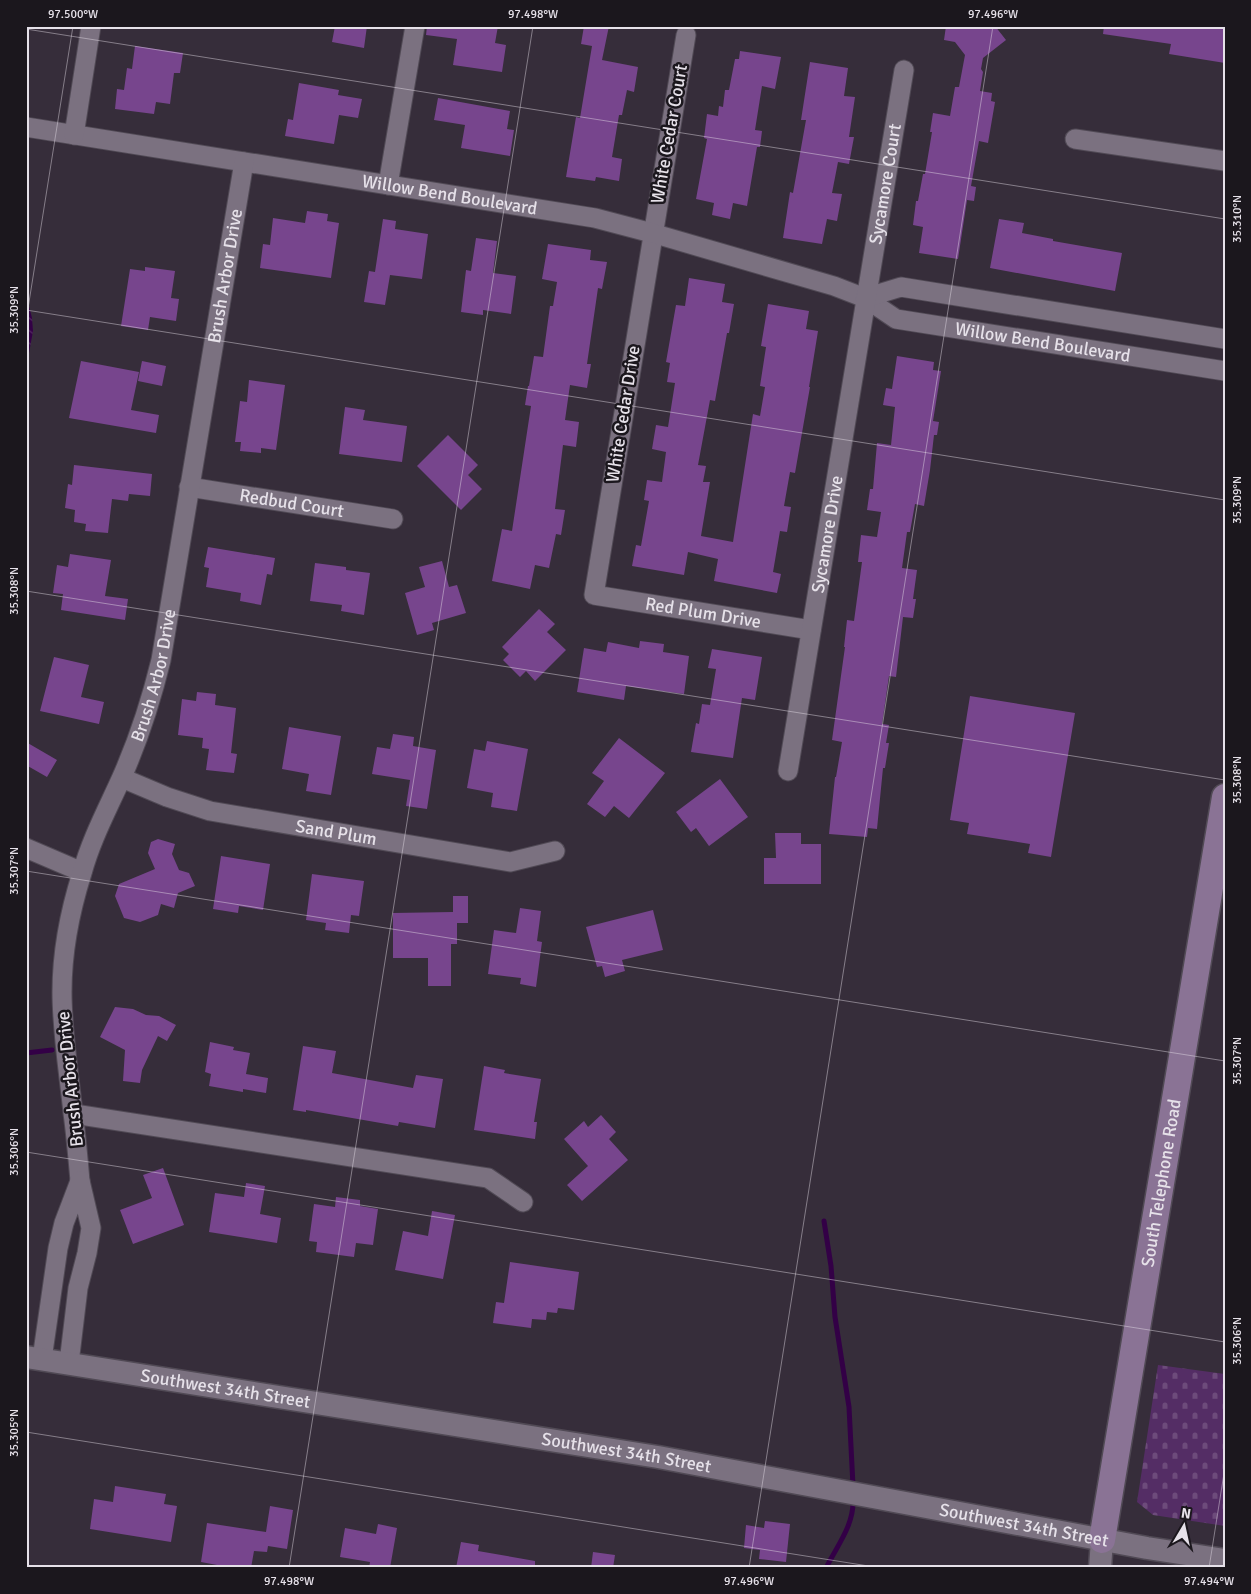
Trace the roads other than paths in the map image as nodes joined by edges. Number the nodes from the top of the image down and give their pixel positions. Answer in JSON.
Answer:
{"nodes":[{"id":1,"x":91,"y":26,"type":"edge"},
{"id":2,"x":415,"y":26,"type":"edge"},
{"id":3,"x":686,"y":35,"type":"dead end"},
{"id":4,"x":904,"y":70,"type":"dead end"},
{"id":5,"x":26,"y":127,"type":"edge"},
{"id":6,"x":74,"y":135,"type":"junction"},
{"id":7,"x":1075,"y":139,"type":"dead end"},
{"id":8,"x":1225,"y":161,"type":"edge"},
{"id":9,"x":244,"y":162,"type":"junction"},
{"id":10,"x":388,"y":185,"type":"junction"},
{"id":11,"x":652,"y":233,"type":"junction"},
{"id":12,"x":865,"y":298,"type":"junction"},
{"id":13,"x":1225,"y":340,"type":"edge"},
{"id":14,"x":1225,"y":371,"type":"edge"},
{"id":15,"x":189,"y":487,"type":"junction"},
{"id":16,"x":393,"y":519,"type":"dead end"},
{"id":17,"x":594,"y":595,"type":"joint"},
{"id":18,"x":811,"y":630,"type":"junction"},
{"id":19,"x":788,"y":771,"type":"dead end"},
{"id":20,"x":122,"y":778,"type":"junction"},
{"id":21,"x":1225,"y":797,"type":"edge"},
{"id":22,"x":26,"y":848,"type":"edge"},
{"id":23,"x":554,"y":851,"type":"dead end"},
{"id":24,"x":82,"y":872,"type":"junction"},
{"id":25,"x":74,"y":1114,"type":"junction"},
{"id":26,"x":80,"y":1181,"type":"junction"},
{"id":27,"x":523,"y":1202,"type":"dead end"},
{"id":28,"x":53,"y":1284,"type":"junction"},
{"id":29,"x":78,"y":1288,"type":"junction"},
{"id":30,"x":34,"y":1358,"type":"edge"},
{"id":31,"x":69,"y":1363,"type":"junction"},
{"id":32,"x":1102,"y":1540,"type":"junction"},
{"id":33,"x":1225,"y":1560,"type":"edge"},
{"id":34,"x":1100,"y":1568,"type":"edge"}],
"edges":[{"from":1,"to":6,"type":"street"},
{"from":2,"to":10,"type":"street"},
{"from":3,"to":11,"type":"street","name":"White Cedar Court"},
{"from":4,"to":12,"type":"street","name":"Sycamore Court"},
{"from":5,"to":6,"type":"street","name":"Willow Bend Boulevard"},
{"from":6,"to":9,"type":"street","name":"Willow Bend Boulevard"},
{"from":7,"to":8,"type":"street"},
{"from":9,"to":10,"type":"street","name":"Willow Bend Boulevard"},
{"from":9,"to":15,"type":"street","name":"Brush Arbor Drive"},
{"from":10,"to":11,"type":"street","name":"Willow Bend Boulevard"},
{"from":11,"to":12,"type":"street","name":"Willow Bend Boulevard"},
{"from":11,"to":17,"type":"street","name":"White Cedar Drive"},
{"from":12,"to":13,"type":"street","name":"Willow Bend Boulevard"},
{"from":12,"to":14,"type":"street","name":"Willow Bend Boulevard"},
{"from":12,"to":18,"type":"street","name":"Sycamore Drive"},
{"from":15,"to":16,"type":"street","name":"Redbud Court"},
{"from":15,"to":20,"type":"street","name":"Brush Arbor Drive"},
{"from":17,"to":18,"type":"street","name":"Red Plum Drive"},
{"from":18,"to":19,"type":"street","name":"Sycamore Drive"},
{"from":20,"to":23,"type":"street","name":"Sand Plum"},
{"from":20,"to":24,"type":"street","name":"Brush Arbor Drive"},
{"from":21,"to":32,"type":"main road","name":"South Telephone Road"},
{"from":22,"to":24,"type":"street"},
{"from":24,"to":25,"type":"street","name":"Brush Arbor Drive"},
{"from":25,"to":26,"type":"street","name":"Brush Arbor Drive"},
{"from":25,"to":27,"type":"street"},
{"from":26,"to":28,"type":"street","name":"Brush Arbor Drive"},
{"from":26,"to":29,"type":"street","name":"Brush Arbor Drive"},
{"from":28,"to":29,"type":"street"},
{"from":28,"to":30,"type":"street","name":"Brush Arbor Drive"},
{"from":29,"to":31,"type":"street","name":"Brush Arbor Drive"},
{"from":30,"to":31,"type":"street","name":"Southwest 34th Street"},
{"from":31,"to":32,"type":"street","name":"Southwest 34th Street"},
{"from":32,"to":33,"type":"street","name":"Southwest 34th Street"},
{"from":32,"to":34,"type":"street","name":"South Telephone Road"}]}
